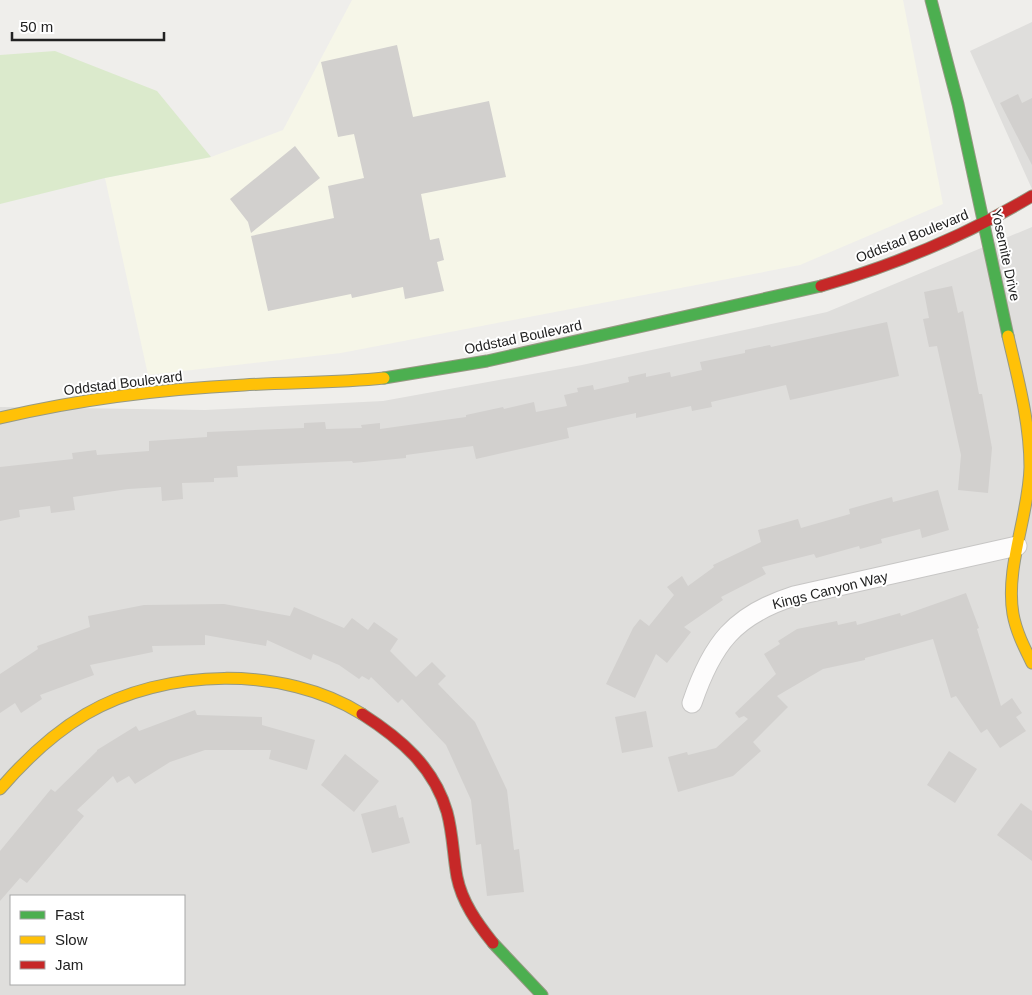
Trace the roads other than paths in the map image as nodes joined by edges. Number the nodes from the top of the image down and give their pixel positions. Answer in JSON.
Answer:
{"nodes":[{"id":1,"x":931,"y":0,"type":"edge"},
{"id":2,"x":1032,"y":196,"type":"edge"},
{"id":3,"x":983,"y":223,"type":"junction"},
{"id":4,"x":0,"y":418,"type":"edge"},
{"id":5,"x":1017,"y":546,"type":"junction"},
{"id":6,"x":1032,"y":663,"type":"edge"},
{"id":7,"x":692,"y":703,"type":"dead end"},
{"id":8,"x":4,"y":778,"type":"edge"},
{"id":9,"x":542,"y":995,"type":"edge"}],
"edges":[{"from":1,"to":3,"type":"street","name":"Yosemite Drive"},
{"from":2,"to":3,"type":"street","name":"Oddstad Boulevard"},
{"from":3,"to":4,"type":"street","name":"Oddstad Boulevard"},
{"from":3,"to":5,"type":"street","name":"Yosemite Drive"},
{"from":5,"to":6,"type":"street","name":"Yosemite Drive"},
{"from":5,"to":7,"type":"street","name":"Kings Canyon Way"},
{"from":8,"to":9,"type":"street"}]}
